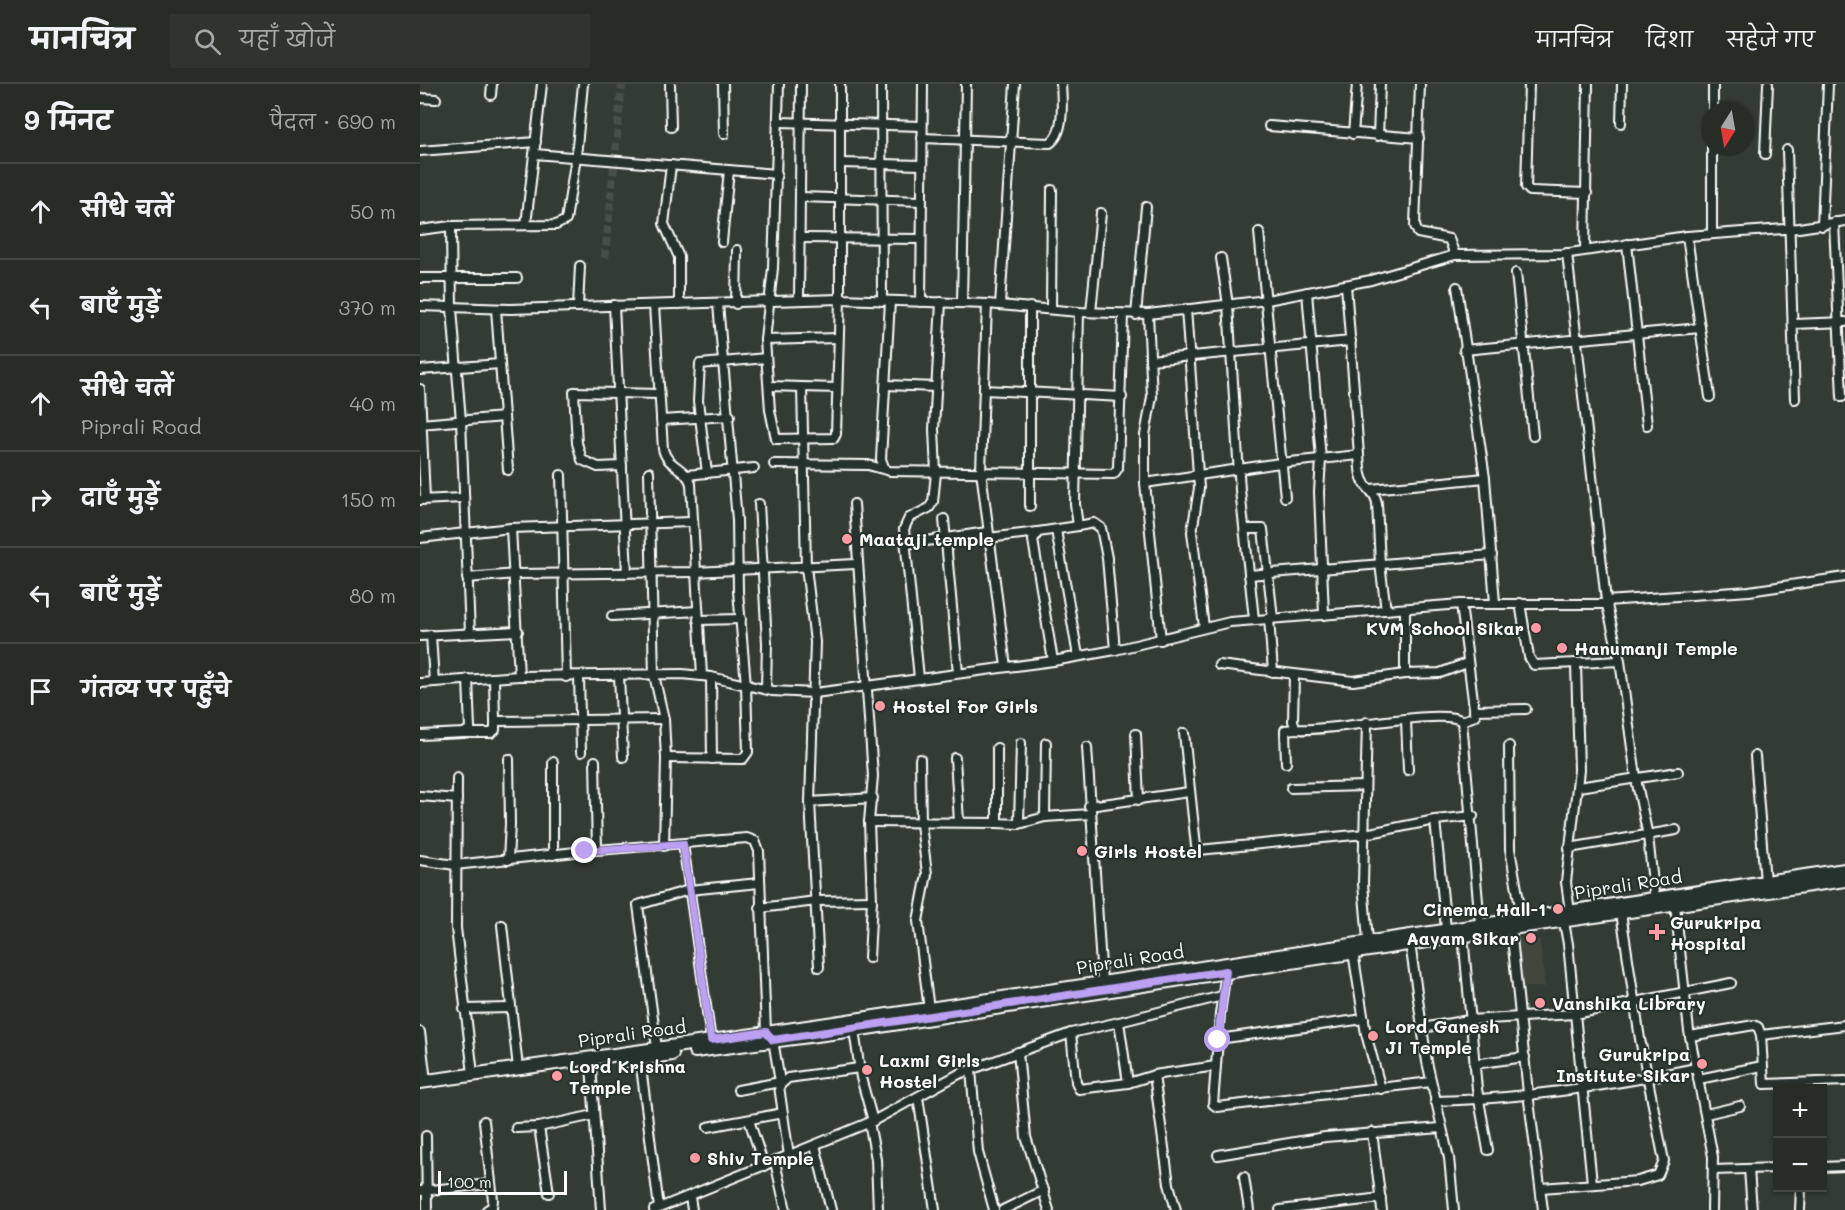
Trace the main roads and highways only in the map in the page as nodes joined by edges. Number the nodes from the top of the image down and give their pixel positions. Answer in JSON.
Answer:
{"nodes":[{"id":1,"x":1845,"y":870,"type":"edge"},
{"id":2,"x":1845,"y":880,"type":"edge"},
{"id":3,"x":1656,"y":903,"type":"junction"},
{"id":4,"x":1567,"y":917,"type":"junction"},
{"id":5,"x":770,"y":1036,"type":"junction"},
{"id":6,"x":422,"y":1084,"type":"edge"}],
"edges":[{"from":1,"to":3,"type":"main road","name":"Piprali Road"},
{"from":2,"to":3,"type":"main road"},
{"from":3,"to":4,"type":"main road","name":"Piprali Road"},
{"from":3,"to":4,"type":"main road"},
{"from":4,"to":5,"type":"main road"},
{"from":4,"to":5,"type":"main road","name":"Piprali Road"},
{"from":5,"to":6,"type":"main road"},
{"from":5,"to":6,"type":"main road","name":"Piprali Road"}]}
